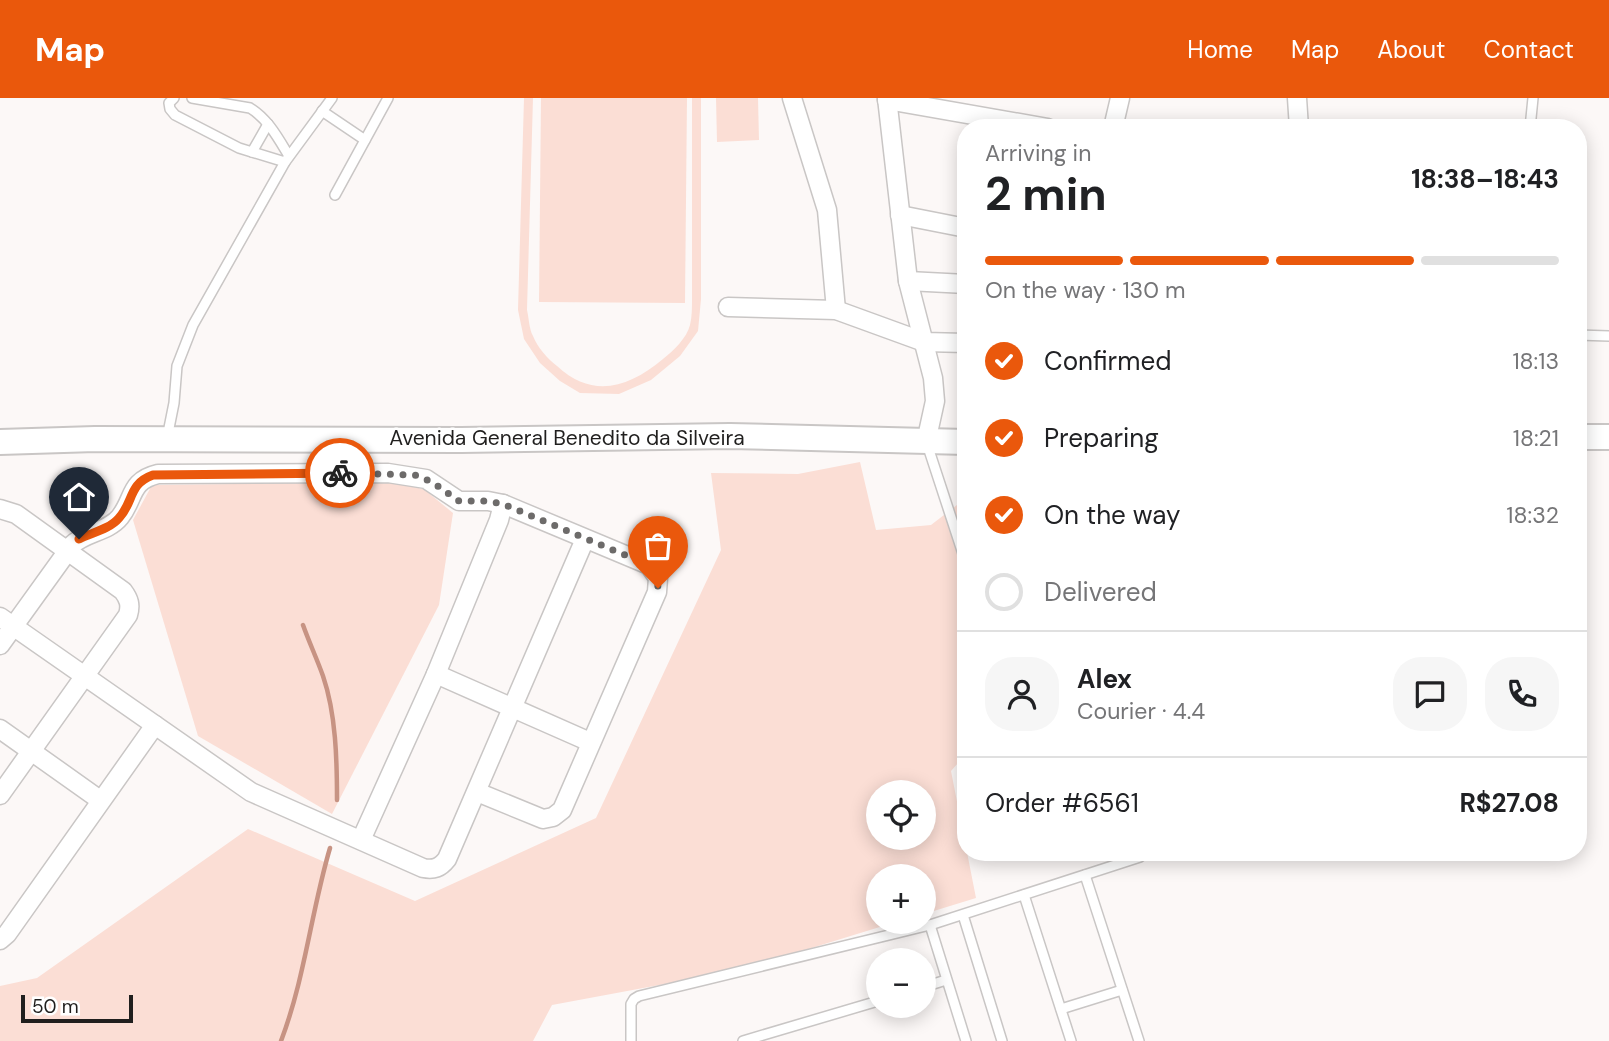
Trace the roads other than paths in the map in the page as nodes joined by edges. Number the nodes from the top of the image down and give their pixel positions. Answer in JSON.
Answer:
{"nodes":[{"id":1,"x":174,"y":98,"type":"edge"},
{"id":2,"x":192,"y":98,"type":"edge"},
{"id":3,"x":331,"y":98,"type":"edge"},
{"id":4,"x":388,"y":98,"type":"edge"},
{"id":5,"x":792,"y":98,"type":"edge"},
{"id":6,"x":1120,"y":98,"type":"edge"},
{"id":7,"x":1297,"y":98,"type":"edge"},
{"id":8,"x":1533,"y":98,"type":"edge"},
{"id":9,"x":887,"y":99,"type":"edge"},
{"id":10,"x":322,"y":111,"type":"junction"},
{"id":11,"x":998,"y":119,"type":"edge"},
{"id":12,"x":1116,"y":119,"type":"edge"},
{"id":13,"x":1298,"y":119,"type":"edge"},
{"id":14,"x":1531,"y":119,"type":"edge"},
{"id":15,"x":268,"y":124,"type":"junction"},
{"id":16,"x":365,"y":140,"type":"junction"},
{"id":17,"x":252,"y":152,"type":"junction"},
{"id":18,"x":287,"y":159,"type":"junction"},
{"id":19,"x":335,"y":195,"type":"dead end"},
{"id":20,"x":900,"y":215,"type":"junction"},
{"id":21,"x":957,"y":226,"type":"edge"},
{"id":22,"x":908,"y":281,"type":"junction"},
{"id":23,"x":957,"y":284,"type":"edge"},
{"id":24,"x":728,"y":307,"type":"dead end"},
{"id":25,"x":836,"y":310,"type":"junction"},
{"id":26,"x":1587,"y":335,"type":"edge"},
{"id":27,"x":1609,"y":336,"type":"edge"},
{"id":28,"x":924,"y":342,"type":"junction"},
{"id":29,"x":957,"y":344,"type":"edge"},
{"id":30,"x":1587,"y":437,"type":"edge"},
{"id":31,"x":1609,"y":437,"type":"edge"},
{"id":32,"x":167,"y":440,"type":"junction"},
{"id":33,"x":0,"y":442,"type":"edge"},
{"id":34,"x":926,"y":442,"type":"junction"},
{"id":35,"x":957,"y":442,"type":"edge"},
{"id":36,"x":503,"y":504,"type":"junction"},
{"id":37,"x":0,"y":509,"type":"edge"},
{"id":38,"x":957,"y":536,"type":"edge"},
{"id":39,"x":585,"y":539,"type":"junction"},
{"id":40,"x":67,"y":551,"type":"junction"},
{"id":41,"x":7,"y":622,"type":"edge"},
{"id":42,"x":0,"y":645,"type":"edge"},
{"id":43,"x":436,"y":674,"type":"junction"},
{"id":44,"x":83,"y":676,"type":"junction"},
{"id":45,"x":514,"y":708,"type":"junction"},
{"id":46,"x":155,"y":725,"type":"junction"},
{"id":47,"x":0,"y":729,"type":"edge"},
{"id":48,"x":590,"y":742,"type":"junction"},
{"id":49,"x":31,"y":751,"type":"junction"},
{"id":50,"x":477,"y":792,"type":"junction"},
{"id":51,"x":0,"y":795,"type":"edge"},
{"id":52,"x":100,"y":800,"type":"junction"},
{"id":53,"x":361,"y":840,"type":"junction"},
{"id":54,"x":1128,"y":861,"type":"edge"},
{"id":55,"x":1085,"y":875,"type":"junction"},
{"id":56,"x":1024,"y":895,"type":"junction"},
{"id":57,"x":963,"y":915,"type":"junction"},
{"id":58,"x":936,"y":923,"type":"edge"},
{"id":59,"x":893,"y":934,"type":"edge"},
{"id":60,"x":933,"y":934,"type":"edge"},
{"id":61,"x":0,"y":940,"type":"edge"},
{"id":62,"x":946,"y":980,"type":"junction"},
{"id":63,"x":936,"y":983,"type":"edge"},
{"id":64,"x":1122,"y":990,"type":"junction"},
{"id":65,"x":866,"y":1005,"type":"edge"},
{"id":66,"x":1060,"y":1009,"type":"junction"},
{"id":67,"x":631,"y":1041,"type":"edge"},
{"id":68,"x":743,"y":1041,"type":"edge"},
{"id":69,"x":966,"y":1041,"type":"edge"},
{"id":70,"x":1002,"y":1041,"type":"edge"},
{"id":71,"x":1071,"y":1041,"type":"edge"},
{"id":72,"x":1139,"y":1041,"type":"edge"}],
"edges":[{"from":1,"to":17,"type":"lane"},
{"from":2,"to":15,"type":"lane"},
{"from":3,"to":10,"type":"lane"},
{"from":4,"to":16,"type":"lane"},
{"from":5,"to":25,"type":"street"},
{"from":6,"to":12,"type":"street"},
{"from":7,"to":13,"type":"street"},
{"from":8,"to":14,"type":"lane"},
{"from":9,"to":11,"type":"street"},
{"from":9,"to":20,"type":"street"},
{"from":10,"to":16,"type":"lane"},
{"from":10,"to":18,"type":"lane"},
{"from":15,"to":17,"type":"lane"},
{"from":15,"to":18,"type":"lane"},
{"from":16,"to":19,"type":"lane"},
{"from":17,"to":18,"type":"lane"},
{"from":18,"to":32,"type":"lane"},
{"from":20,"to":21,"type":"street"},
{"from":20,"to":22,"type":"street"},
{"from":22,"to":23,"type":"street"},
{"from":22,"to":28,"type":"street"},
{"from":24,"to":25,"type":"street"},
{"from":25,"to":28,"type":"street"},
{"from":26,"to":27,"type":"lane"},
{"from":28,"to":29,"type":"street"},
{"from":28,"to":34,"type":"street"},
{"from":30,"to":31,"type":"main road"},
{"from":32,"to":33,"type":"main road","name":"Avenida General Benedito da Silveira"},
{"from":32,"to":34,"type":"main road","name":"Avenida General Benedito da Silveira"},
{"from":34,"to":35,"type":"main road","name":"Avenida General Benedito da Silveira"},
{"from":34,"to":38,"type":"lane"},
{"from":36,"to":39,"type":"street"},
{"from":36,"to":40,"type":"street"},
{"from":36,"to":43,"type":"street"},
{"from":37,"to":40,"type":"street"},
{"from":39,"to":45,"type":"street"},
{"from":39,"to":48,"type":"street"},
{"from":40,"to":41,"type":"street"},
{"from":40,"to":44,"type":"street"},
{"from":41,"to":42,"type":"street"},
{"from":41,"to":44,"type":"street"},
{"from":43,"to":45,"type":"street"},
{"from":43,"to":53,"type":"street"},
{"from":44,"to":46,"type":"street"},
{"from":44,"to":49,"type":"street"},
{"from":45,"to":48,"type":"street"},
{"from":45,"to":50,"type":"street"},
{"from":46,"to":52,"type":"street"},
{"from":46,"to":53,"type":"street"},
{"from":47,"to":49,"type":"street"},
{"from":48,"to":50,"type":"street"},
{"from":49,"to":51,"type":"street"},
{"from":49,"to":52,"type":"street"},
{"from":50,"to":53,"type":"street"},
{"from":52,"to":61,"type":"street"},
{"from":54,"to":55,"type":"lane"},
{"from":55,"to":56,"type":"lane"},
{"from":55,"to":64,"type":"lane"},
{"from":56,"to":57,"type":"lane"},
{"from":56,"to":66,"type":"lane"},
{"from":57,"to":58,"type":"lane"},
{"from":57,"to":70,"type":"lane"},
{"from":59,"to":67,"type":"lane"},
{"from":60,"to":62,"type":"lane"},
{"from":62,"to":63,"type":"lane"},
{"from":62,"to":69,"type":"lane"},
{"from":64,"to":66,"type":"lane"},
{"from":64,"to":72,"type":"lane"},
{"from":65,"to":68,"type":"lane"},
{"from":66,"to":71,"type":"lane"}]}
